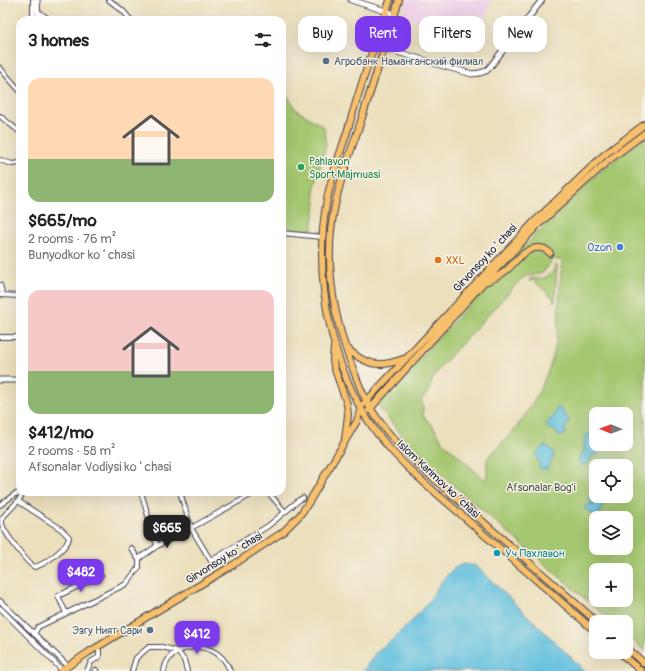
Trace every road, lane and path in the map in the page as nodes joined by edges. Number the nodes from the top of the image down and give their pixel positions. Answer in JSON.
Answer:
{"nodes":[{"id":1,"x":33,"y":0,"type":"edge"},
{"id":2,"x":37,"y":0,"type":"edge"},
{"id":3,"x":109,"y":0,"type":"edge"},
{"id":4,"x":350,"y":0,"type":"edge"},
{"id":5,"x":390,"y":0,"type":"edge"},
{"id":6,"x":399,"y":0,"type":"edge"},
{"id":7,"x":542,"y":0,"type":"edge"},
{"id":8,"x":37,"y":11,"type":"junction"},
{"id":9,"x":387,"y":11,"type":"junction"},
{"id":10,"x":395,"y":14,"type":"joint"},
{"id":11,"x":33,"y":16,"type":"edge"},
{"id":12,"x":38,"y":16,"type":"edge"},
{"id":13,"x":44,"y":16,"type":"edge"},
{"id":14,"x":127,"y":16,"type":"edge"},
{"id":15,"x":383,"y":52,"type":"edge"},
{"id":16,"x":397,"y":52,"type":"edge"},
{"id":17,"x":0,"y":68,"type":"edge"},
{"id":18,"x":16,"y":86,"type":"edge"},
{"id":19,"x":0,"y":116,"type":"edge"},
{"id":20,"x":645,"y":124,"type":"edge"},
{"id":21,"x":349,"y":126,"type":"junction"},
{"id":22,"x":16,"y":129,"type":"edge"},
{"id":23,"x":358,"y":129,"type":"junction"},
{"id":24,"x":645,"y":133,"type":"edge"},
{"id":25,"x":0,"y":160,"type":"edge"},
{"id":26,"x":16,"y":164,"type":"edge"},
{"id":27,"x":586,"y":175,"type":"junction"},
{"id":28,"x":574,"y":187,"type":"junction"},
{"id":29,"x":286,"y":233,"type":"edge"},
{"id":30,"x":322,"y":237,"type":"junction"},
{"id":31,"x":550,"y":253,"type":"dead end"},
{"id":32,"x":484,"y":282,"type":"junction"},
{"id":33,"x":0,"y":285,"type":"edge"},
{"id":34,"x":2,"y":295,"type":"edge"},
{"id":35,"x":16,"y":296,"type":"edge"},
{"id":36,"x":0,"y":337,"type":"edge"},
{"id":37,"x":16,"y":337,"type":"edge"},
{"id":38,"x":343,"y":344,"type":"junction"},
{"id":39,"x":335,"y":345,"type":"junction"},
{"id":40,"x":405,"y":359,"type":"junction"},
{"id":41,"x":0,"y":380,"type":"edge"},
{"id":42,"x":16,"y":380,"type":"edge"},
{"id":43,"x":366,"y":401,"type":"junction"},
{"id":44,"x":361,"y":407,"type":"junction"},
{"id":45,"x":370,"y":408,"type":"junction"},
{"id":46,"x":365,"y":414,"type":"junction"},
{"id":47,"x":357,"y":421,"type":"junction"},
{"id":48,"x":345,"y":442,"type":"junction"},
{"id":49,"x":16,"y":494,"type":"edge"},
{"id":50,"x":21,"y":496,"type":"edge"},
{"id":51,"x":142,"y":496,"type":"edge"},
{"id":52,"x":181,"y":496,"type":"edge"},
{"id":53,"x":249,"y":496,"type":"edge"},
{"id":54,"x":271,"y":496,"type":"edge"},
{"id":55,"x":303,"y":498,"type":"dead end"},
{"id":56,"x":18,"y":501,"type":"junction"},
{"id":57,"x":0,"y":505,"type":"edge"},
{"id":58,"x":285,"y":512,"type":"junction"},
{"id":59,"x":191,"y":528,"type":"junction"},
{"id":60,"x":157,"y":546,"type":"junction"},
{"id":61,"x":131,"y":548,"type":"dead end"},
{"id":62,"x":139,"y":560,"type":"junction"},
{"id":63,"x":101,"y":575,"type":"dead end"},
{"id":64,"x":0,"y":601,"type":"edge"},
{"id":65,"x":0,"y":608,"type":"edge"},
{"id":66,"x":66,"y":613,"type":"junction"},
{"id":67,"x":589,"y":615,"type":"edge"},
{"id":68,"x":589,"y":626,"type":"edge"},
{"id":69,"x":34,"y":634,"type":"junction"},
{"id":70,"x":96,"y":647,"type":"junction"},
{"id":71,"x":177,"y":651,"type":"junction"},
{"id":72,"x":633,"y":653,"type":"edge"},
{"id":73,"x":627,"y":659,"type":"edge"},
{"id":74,"x":645,"y":664,"type":"edge"},
{"id":75,"x":68,"y":666,"type":"junction"},
{"id":76,"x":61,"y":671,"type":"edge"},
{"id":77,"x":87,"y":671,"type":"edge"},
{"id":78,"x":132,"y":671,"type":"edge"},
{"id":79,"x":164,"y":671,"type":"edge"},
{"id":80,"x":187,"y":671,"type":"edge"},
{"id":81,"x":230,"y":671,"type":"edge"},
{"id":82,"x":641,"y":671,"type":"edge"}],
"edges":[{"from":1,"to":11,"type":"street"},
{"from":2,"to":8,"type":"street"},
{"from":3,"to":14,"type":"street"},
{"from":4,"to":9,"type":"street"},
{"from":5,"to":9,"type":"main road","name":"Islom Karimov koʻchasi"},
{"from":6,"to":10,"type":"main road","name":"Islom Karimov koʻchasi"},
{"from":7,"to":16,"type":"street"},
{"from":8,"to":12,"type":"street"},
{"from":8,"to":13,"type":"street"},
{"from":9,"to":10,"type":"street"},
{"from":9,"to":21,"type":"main road","name":"Islom Karimov koʻchasi"},
{"from":15,"to":23,"type":"main road","name":"Islom Karimov koʻchasi"},
{"from":17,"to":18,"type":"street"},
{"from":19,"to":22,"type":"street"},
{"from":20,"to":27,"type":"main road","name":"Girvonsoy koʻchasi"},
{"from":21,"to":23,"type":"main road"},
{"from":21,"to":30,"type":"main road","name":"Islom Karimov koʻchasi"},
{"from":23,"to":38,"type":"main road","name":"Islom Karimov koʻchasi"},
{"from":24,"to":27,"type":"main road","name":"Girvonsoy koʻchasi"},
{"from":25,"to":26,"type":"street"},
{"from":27,"to":28,"type":"main road","name":"Girvonsoy koʻchasi"},
{"from":28,"to":32,"type":"main road","name":"Girvonsoy koʻchasi"},
{"from":28,"to":40,"type":"main road","name":"Girvonsoy koʻchasi"},
{"from":29,"to":30,"type":"street"},
{"from":30,"to":39,"type":"main road","name":"Islom Karimov koʻchasi"},
{"from":31,"to":32,"type":"main road"},
{"from":32,"to":45,"type":"main road","name":"Girvonsoy koʻchasi"},
{"from":33,"to":34,"type":"street"},
{"from":34,"to":35,"type":"street"},
{"from":36,"to":37,"type":"street"},
{"from":38,"to":40,"type":"main road"},
{"from":38,"to":43,"type":"main road","name":"Islom Karimov koʻchasi"},
{"from":39,"to":44,"type":"main road","name":"Islom Karimov koʻchasi"},
{"from":39,"to":48,"type":"main road"},
{"from":40,"to":43,"type":"main road","name":"Girvonsoy koʻchasi"},
{"from":41,"to":42,"type":"street"},
{"from":43,"to":44,"type":"main road","name":"Girvonsoy koʻchasi"},
{"from":43,"to":45,"type":"main road","name":"Islom Karimov koʻchasi"},
{"from":44,"to":46,"type":"main road","name":"Islom Karimov koʻchasi"},
{"from":44,"to":47,"type":"main road","name":"Girvonsoy koʻchasi"},
{"from":45,"to":46,"type":"main road","name":"Girvonsoy koʻchasi"},
{"from":45,"to":67,"type":"main road","name":"Islom Karimov koʻchasi"},
{"from":46,"to":47,"type":"main road","name":"Girvonsoy koʻchasi"},
{"from":46,"to":68,"type":"main road","name":"Islom Karimov koʻchasi"},
{"from":47,"to":48,"type":"main road","name":"Girvonsoy koʻchasi"},
{"from":48,"to":70,"type":"main road","name":"Girvonsoy koʻchasi"},
{"from":49,"to":57,"type":"street"},
{"from":50,"to":56,"type":"street"},
{"from":51,"to":60,"type":"street"},
{"from":52,"to":59,"type":"street"},
{"from":53,"to":59,"type":"street"},
{"from":54,"to":58,"type":"street"},
{"from":55,"to":58,"type":"street"},
{"from":56,"to":56,"type":"street"},
{"from":58,"to":59,"type":"street"},
{"from":59,"to":60,"type":"street"},
{"from":60,"to":62,"type":"street"},
{"from":61,"to":62,"type":"street"},
{"from":62,"to":66,"type":"street"},
{"from":63,"to":66,"type":"street"},
{"from":64,"to":69,"type":"street"},
{"from":65,"to":76,"type":"street"},
{"from":66,"to":69,"type":"street"},
{"from":69,"to":75,"type":"street"},
{"from":70,"to":75,"type":"main road","name":"Girvonsoy koʻchasi"},
{"from":70,"to":77,"type":"street"},
{"from":71,"to":78,"type":"street"},
{"from":71,"to":79,"type":"street"},
{"from":71,"to":80,"type":"street"},
{"from":71,"to":81,"type":"street"},
{"from":72,"to":74,"type":"main road"},
{"from":73,"to":82,"type":"main road"},
{"from":75,"to":76,"type":"main road","name":"Girvonsoy koʻchasi"}]}
